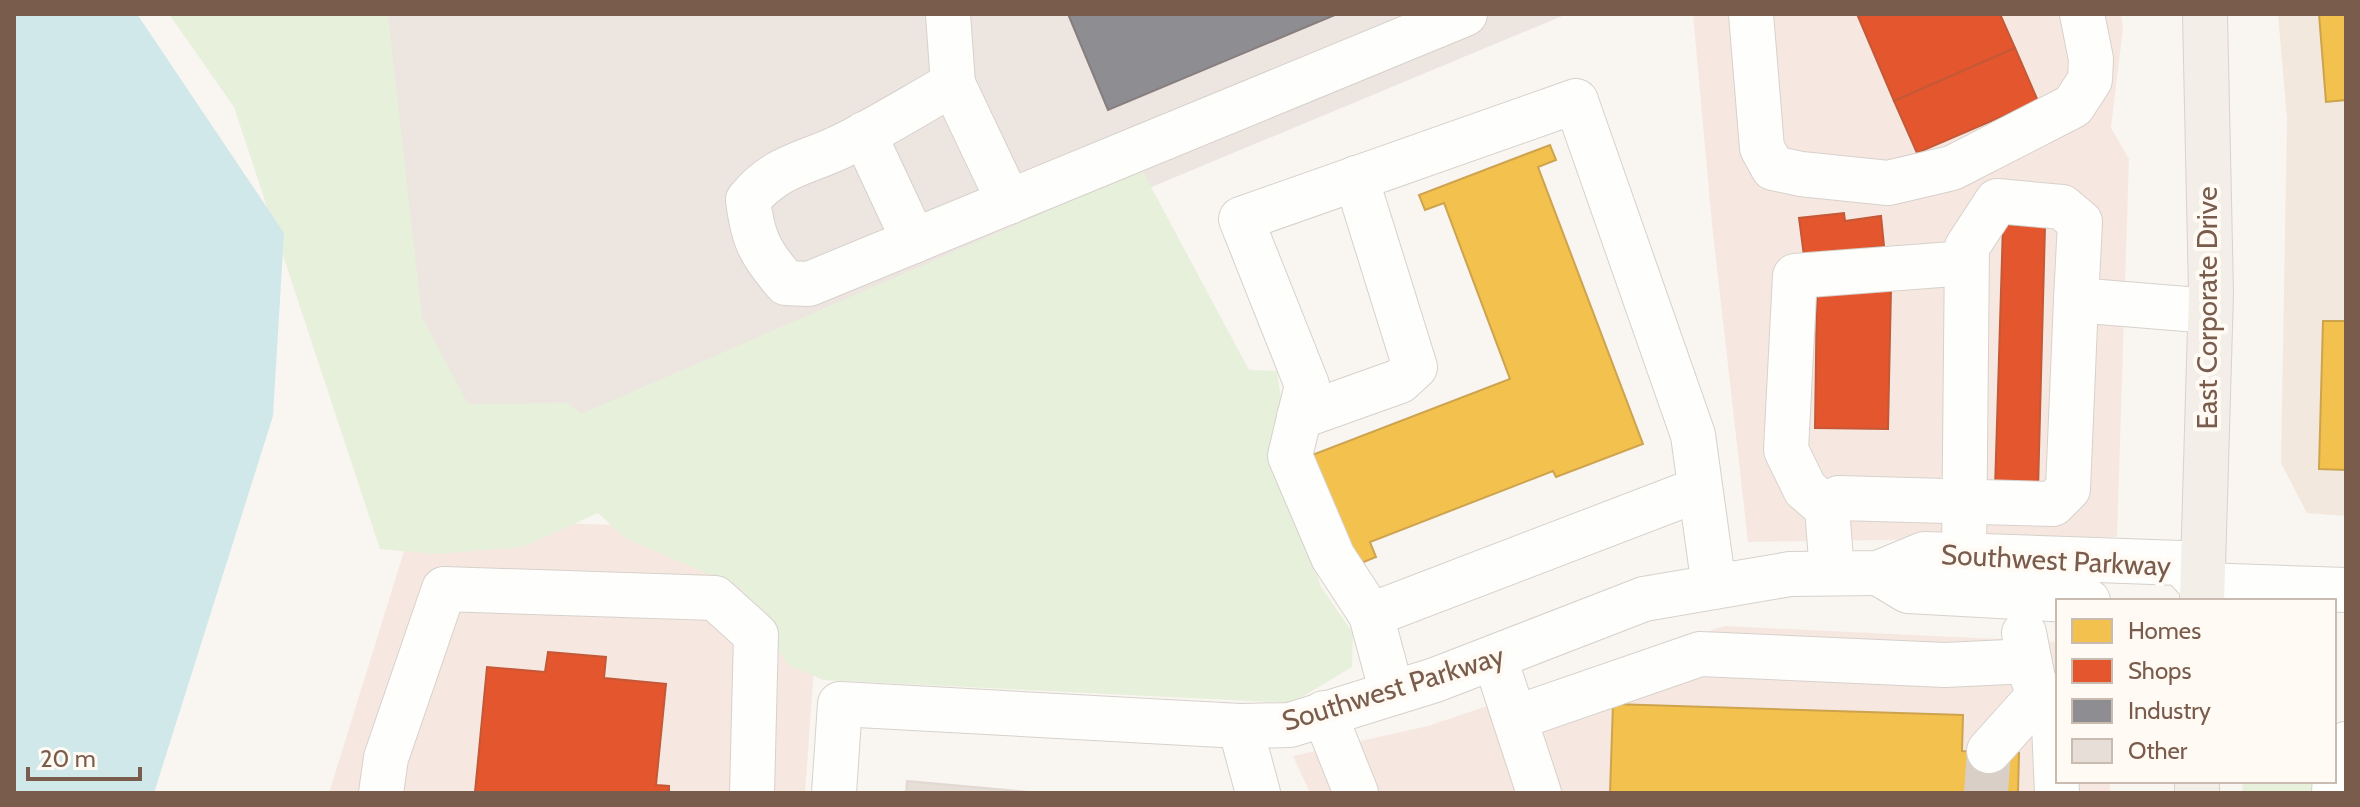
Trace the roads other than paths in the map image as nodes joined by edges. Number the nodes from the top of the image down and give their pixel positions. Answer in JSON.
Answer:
{"nodes":[{"id":1,"x":948,"y":14,"type":"edge"},
{"id":2,"x":1465,"y":14,"type":"edge"},
{"id":3,"x":1751,"y":14,"type":"edge"},
{"id":4,"x":2082,"y":14,"type":"edge"},
{"id":5,"x":2205,"y":14,"type":"edge"},
{"id":6,"x":953,"y":84,"type":"junction"},
{"id":7,"x":864,"y":134,"type":"junction"},
{"id":8,"x":1356,"y":178,"type":"junction"},
{"id":9,"x":1009,"y":202,"type":"junction"},
{"id":10,"x":914,"y":241,"type":"junction"},
{"id":11,"x":1966,"y":263,"type":"junction"},
{"id":12,"x":2076,"y":300,"type":"junction"},
{"id":13,"x":2210,"y":311,"type":"junction"},
{"id":14,"x":1299,"y":417,"type":"junction"},
{"id":15,"x":1700,"y":489,"type":"junction"},
{"id":16,"x":1964,"y":502,"type":"junction"},
{"id":17,"x":1827,"y":508,"type":"junction"},
{"id":18,"x":1964,"y":555,"type":"junction"},
{"id":19,"x":1832,"y":572,"type":"junction"},
{"id":20,"x":1878,"y":573,"type":"junction"},
{"id":21,"x":1714,"y":587,"type":"junction"},
{"id":22,"x":2346,"y":590,"type":"edge"},
{"id":23,"x":2195,"y":596,"type":"edge"},
{"id":24,"x":2022,"y":597,"type":"junction"},
{"id":25,"x":2056,"y":599,"type":"edge"},
{"id":26,"x":1371,"y":615,"type":"junction"},
{"id":27,"x":1495,"y":659,"type":"junction"},
{"id":28,"x":2034,"y":678,"type":"junction"},
{"id":29,"x":1392,"y":693,"type":"junction"},
{"id":30,"x":1324,"y":713,"type":"junction"},
{"id":31,"x":1515,"y":718,"type":"junction"},
{"id":32,"x":1240,"y":726,"type":"junction"},
{"id":33,"x":1989,"y":751,"type":"tunnel mouth"},
{"id":34,"x":2056,"y":770,"type":"edge"},
{"id":35,"x":381,"y":793,"type":"edge"},
{"id":36,"x":752,"y":793,"type":"edge"},
{"id":37,"x":834,"y":793,"type":"edge"},
{"id":38,"x":1258,"y":793,"type":"edge"},
{"id":39,"x":1356,"y":793,"type":"edge"},
{"id":40,"x":1539,"y":793,"type":"edge"}],
"edges":[{"from":1,"to":6,"type":"street"},
{"from":2,"to":9,"type":"street"},
{"from":3,"to":4,"type":"street"},
{"from":5,"to":13,"type":"main road","name":"East Corporate Drive"},
{"from":6,"to":7,"type":"street"},
{"from":6,"to":9,"type":"street"},
{"from":7,"to":10,"type":"street"},
{"from":7,"to":10,"type":"street"},
{"from":8,"to":14,"type":"street"},
{"from":8,"to":14,"type":"street"},
{"from":8,"to":15,"type":"street"},
{"from":9,"to":10,"type":"street"},
{"from":11,"to":12,"type":"street"},
{"from":11,"to":16,"type":"street"},
{"from":11,"to":17,"type":"street"},
{"from":12,"to":13,"type":"street"},
{"from":12,"to":16,"type":"street"},
{"from":13,"to":23,"type":"main road","name":"East Corporate Drive"},
{"from":14,"to":26,"type":"street"},
{"from":15,"to":21,"type":"street"},
{"from":15,"to":26,"type":"street"},
{"from":16,"to":17,"type":"street"},
{"from":16,"to":18,"type":"street"},
{"from":17,"to":19,"type":"street"},
{"from":18,"to":20,"type":"street","name":"Southwest Parkway"},
{"from":18,"to":23,"type":"street","name":"Southwest Parkway"},
{"from":19,"to":20,"type":"street","name":"Southwest Parkway"},
{"from":19,"to":21,"type":"street","name":"Southwest Parkway"},
{"from":20,"to":24,"type":"street","name":"Southwest Parkway"},
{"from":21,"to":27,"type":"street","name":"Southwest Parkway"},
{"from":22,"to":23,"type":"street"},
{"from":24,"to":25,"type":"street","name":"Southwest Parkway"},
{"from":24,"to":28,"type":"street"},
{"from":26,"to":29,"type":"street"},
{"from":27,"to":29,"type":"street","name":"Southwest Parkway"},
{"from":27,"to":31,"type":"street"},
{"from":28,"to":31,"type":"street"},
{"from":28,"to":33,"type":"street"},
{"from":28,"to":34,"type":"street"},
{"from":29,"to":30,"type":"street","name":"Southwest Parkway"},
{"from":30,"to":32,"type":"street","name":"Southwest Parkway"},
{"from":30,"to":39,"type":"street"},
{"from":31,"to":40,"type":"street"},
{"from":32,"to":37,"type":"street","name":"Southwest Parkway"},
{"from":32,"to":38,"type":"street"},
{"from":35,"to":36,"type":"street"}]}
